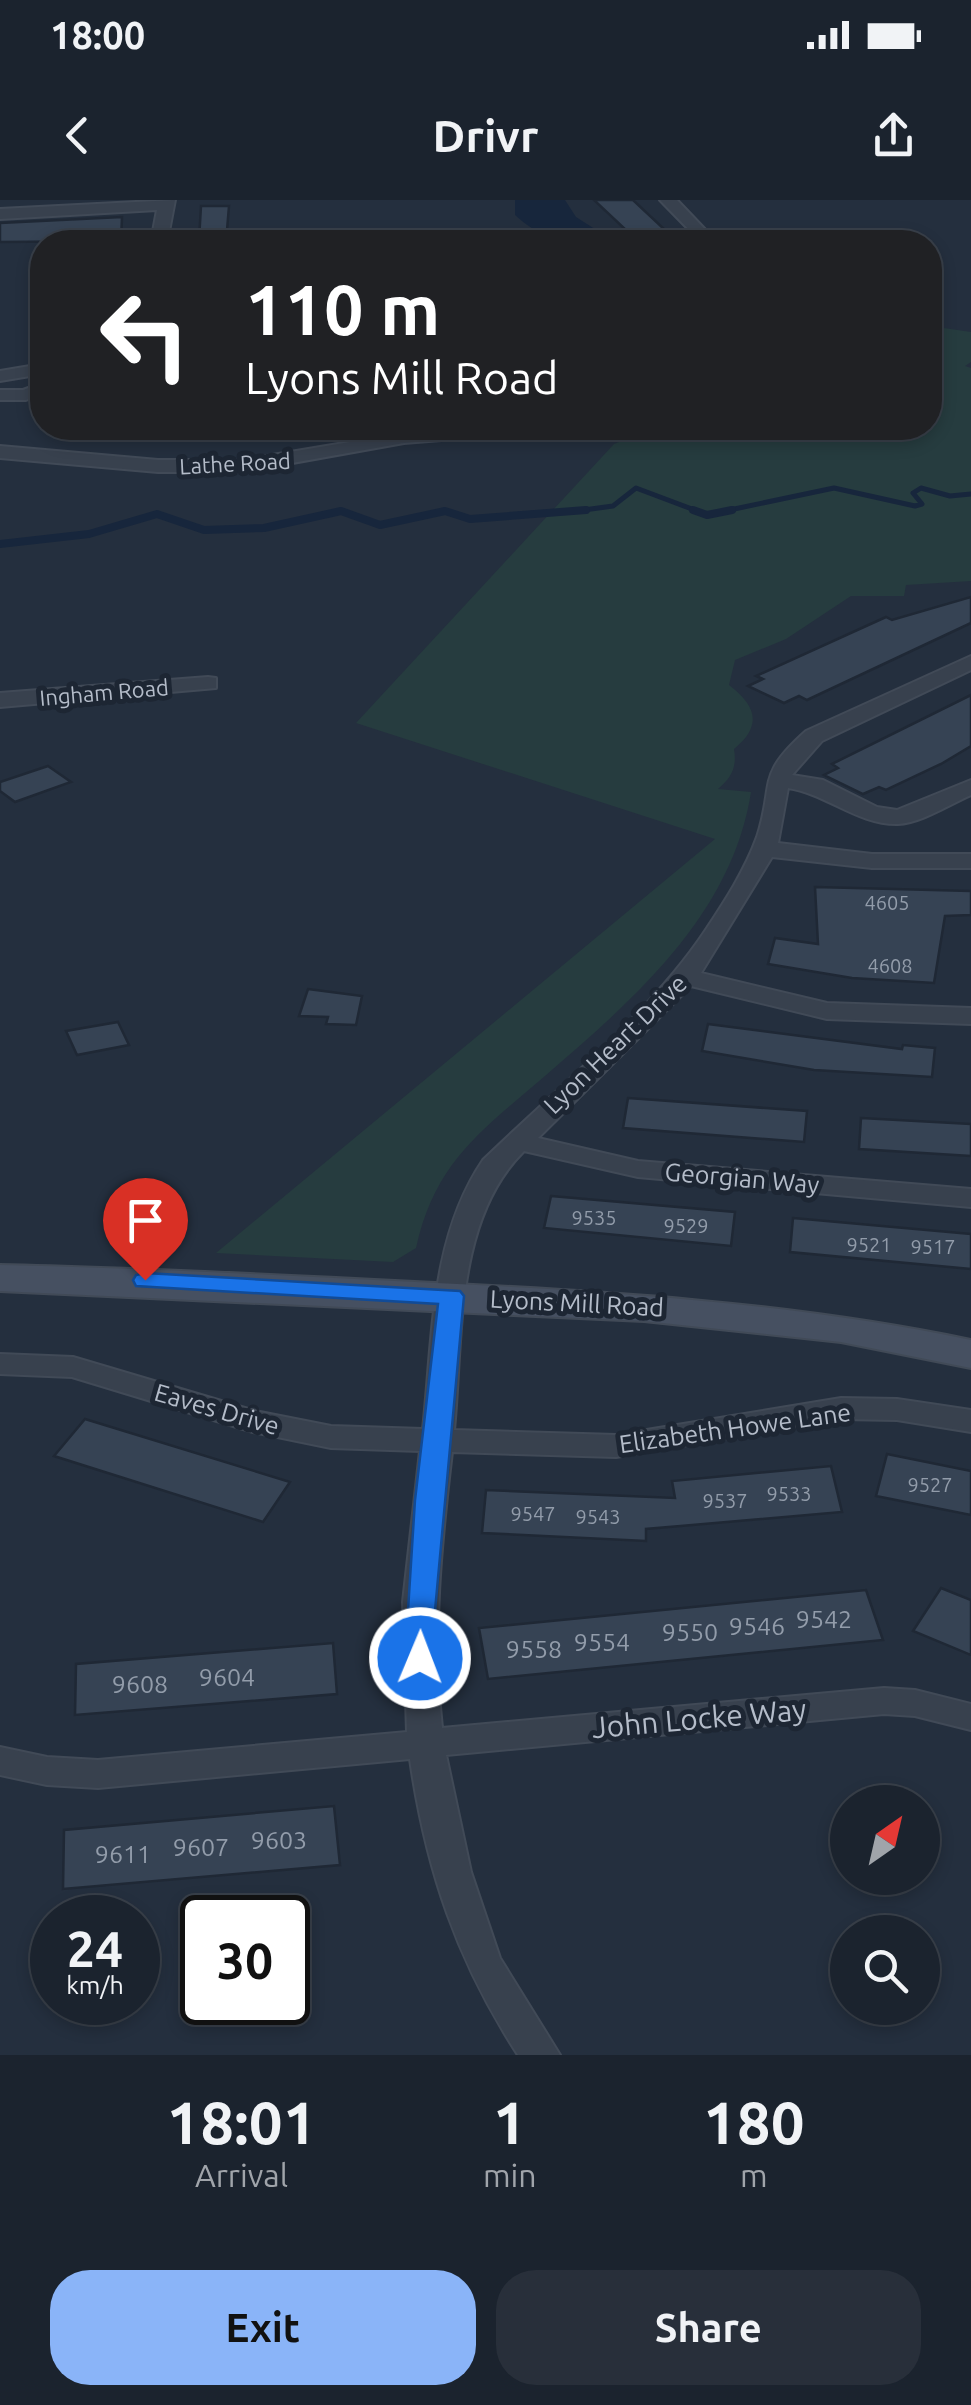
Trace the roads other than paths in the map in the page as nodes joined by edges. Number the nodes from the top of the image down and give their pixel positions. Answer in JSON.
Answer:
{"nodes":[{"id":1,"x":668,"y":200,"type":"edge"},
{"id":2,"x":166,"y":203,"type":"edge"},
{"id":3,"x":0,"y":214,"type":"edge"},
{"id":4,"x":162,"y":230,"type":"edge"},
{"id":5,"x":697,"y":230,"type":"edge"},
{"id":6,"x":30,"y":371,"type":"edge"},
{"id":7,"x":0,"y":376,"type":"edge"},
{"id":8,"x":30,"y":393,"type":"edge"},
{"id":9,"x":0,"y":395,"type":"edge"},
{"id":10,"x":392,"y":440,"type":"edge"},
{"id":11,"x":0,"y":452,"type":"edge"},
{"id":12,"x":971,"y":662,"type":"edge"},
{"id":13,"x":208,"y":684,"type":"dead end"},
{"id":14,"x":0,"y":700,"type":"edge"},
{"id":15,"x":777,"y":779,"type":"junction"},
{"id":16,"x":971,"y":787,"type":"edge"},
{"id":17,"x":764,"y":849,"type":"junction"},
{"id":18,"x":971,"y":860,"type":"edge"},
{"id":19,"x":686,"y":977,"type":"junction"},
{"id":20,"x":971,"y":1016,"type":"edge"},
{"id":21,"x":515,"y":1142,"type":"junction"},
{"id":22,"x":971,"y":1198,"type":"edge"},
{"id":23,"x":0,"y":1278,"type":"edge"},
{"id":24,"x":452,"y":1296,"type":"junction"},
{"id":25,"x":971,"y":1354,"type":"edge"},
{"id":26,"x":0,"y":1364,"type":"edge"},
{"id":27,"x":971,"y":1421,"type":"edge"},
{"id":28,"x":438,"y":1440,"type":"junction"},
{"id":29,"x":971,"y":1717,"type":"edge"},
{"id":30,"x":426,"y":1744,"type":"junction"},
{"id":31,"x":0,"y":1761,"type":"edge"},
{"id":32,"x":540,"y":2055,"type":"edge"}],
"edges":[{"from":1,"to":5,"type":"street"},
{"from":2,"to":3,"type":"street"},
{"from":2,"to":4,"type":"street"},
{"from":6,"to":7,"type":"street"},
{"from":8,"to":9,"type":"street"},
{"from":10,"to":11,"type":"street","name":"Lathe Road"},
{"from":12,"to":15,"type":"street","name":"Lyon Heart Drive"},
{"from":13,"to":14,"type":"street","name":"Ingham Road"},
{"from":15,"to":16,"type":"street"},
{"from":15,"to":17,"type":"street","name":"Lyon Heart Drive"},
{"from":17,"to":18,"type":"street"},
{"from":17,"to":19,"type":"street","name":"Lyon Heart Drive"},
{"from":19,"to":20,"type":"street"},
{"from":19,"to":21,"type":"street","name":"Lyon Heart Drive"},
{"from":21,"to":22,"type":"street","name":"Georgian Way"},
{"from":21,"to":24,"type":"street","name":"Lyon Heart Drive"},
{"from":23,"to":24,"type":"main road","name":"Lyons Mill Road"},
{"from":24,"to":25,"type":"main road","name":"Lyons Mill Road"},
{"from":24,"to":28,"type":"street","name":"Lyon Heart Drive"},
{"from":26,"to":28,"type":"street","name":"Eaves Drive"},
{"from":27,"to":28,"type":"street","name":"Elizabeth Howe Lane"},
{"from":28,"to":30,"type":"street","name":"Lyon Heart Drive"},
{"from":29,"to":30,"type":"street","name":"John Locke Way"},
{"from":30,"to":31,"type":"street"},
{"from":30,"to":32,"type":"street","name":"Lyon Heart Drive"}]}
